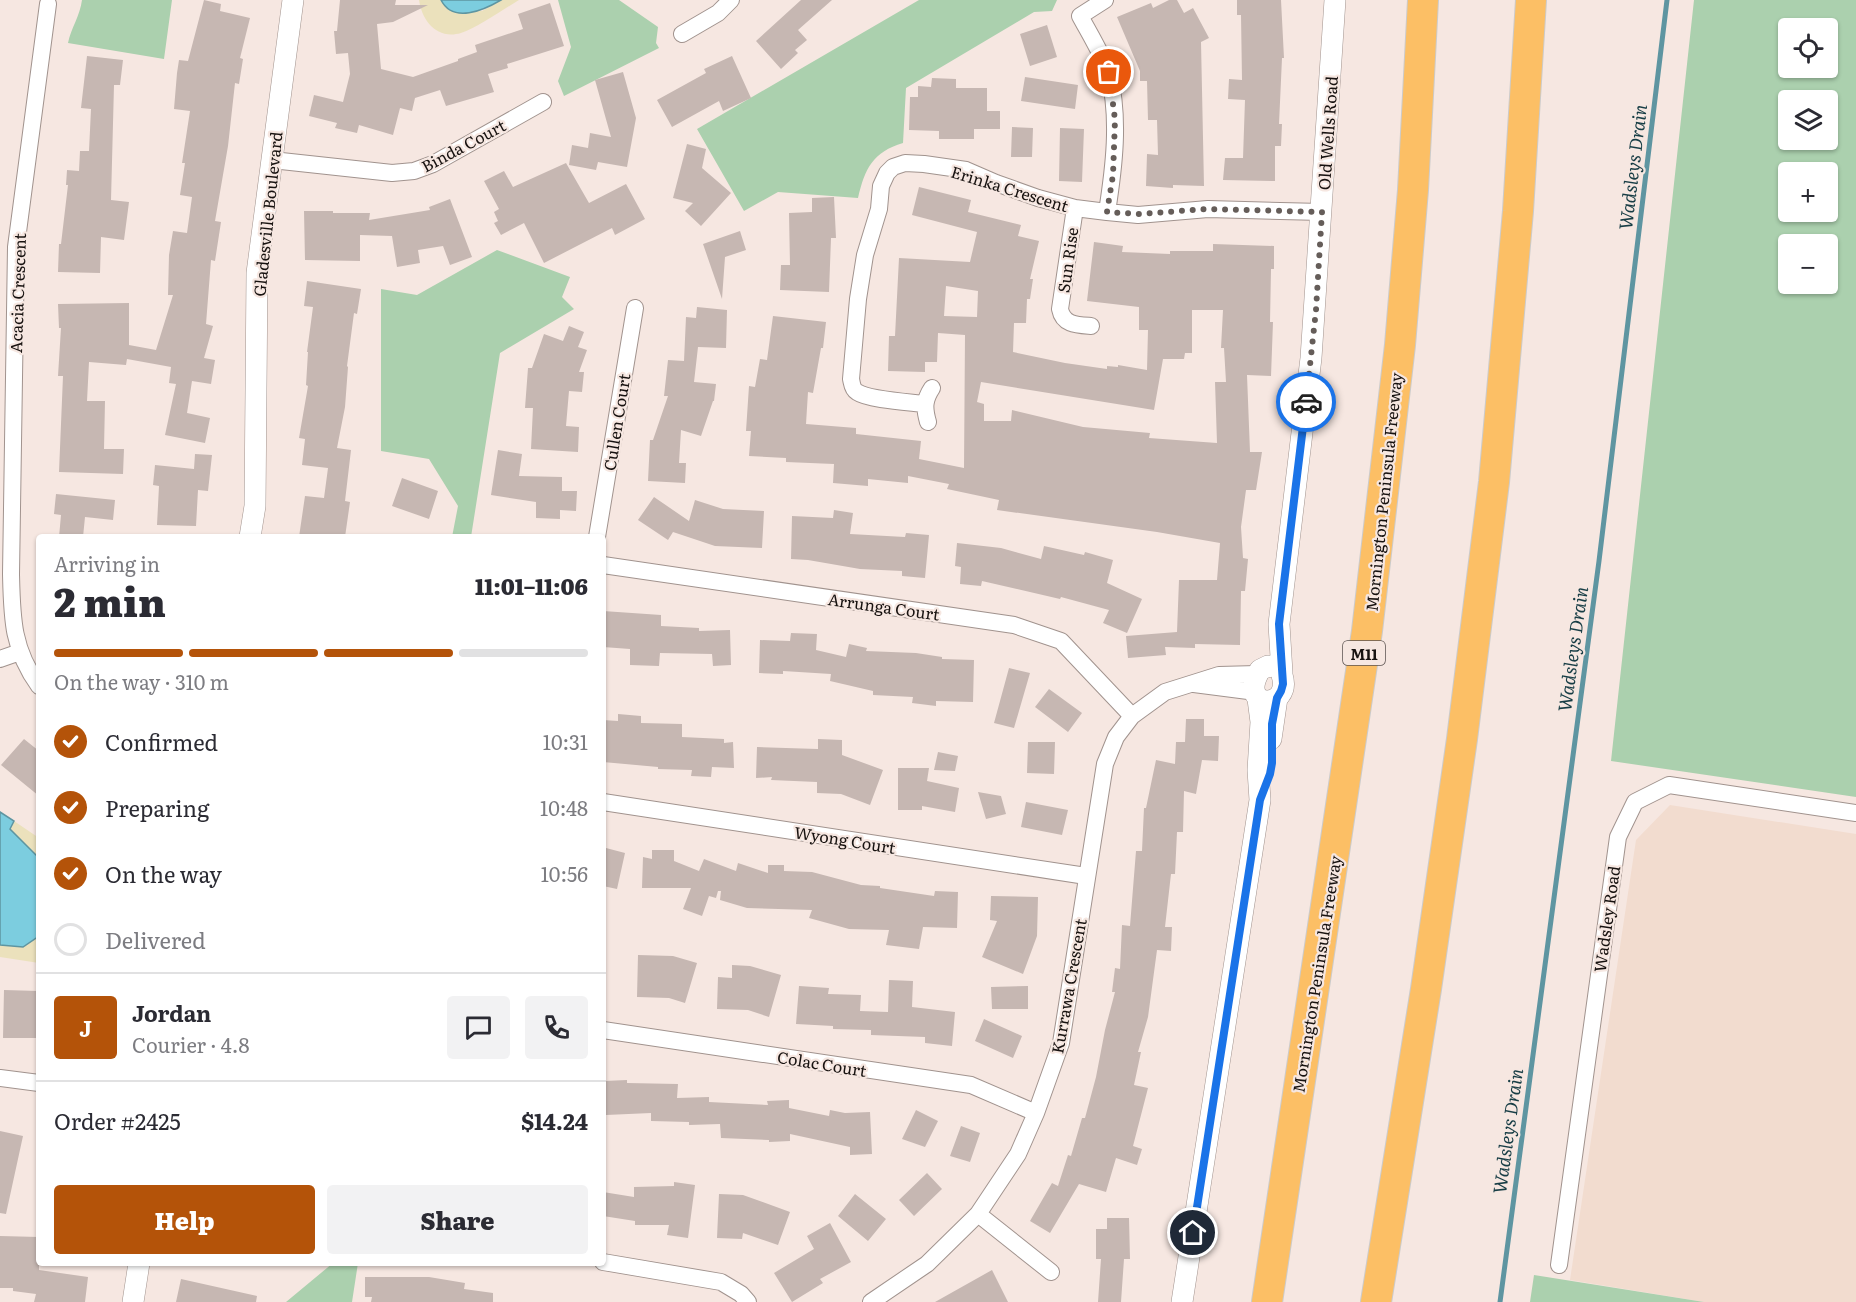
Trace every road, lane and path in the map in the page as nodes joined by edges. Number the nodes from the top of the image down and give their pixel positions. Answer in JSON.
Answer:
{"nodes":[{"id":1,"x":293,"y":0,"type":"edge"},
{"id":2,"x":731,"y":0,"type":"edge"},
{"id":3,"x":1105,"y":0,"type":"edge"},
{"id":4,"x":1335,"y":0,"type":"edge"},
{"id":5,"x":1423,"y":0,"type":"edge"},
{"id":6,"x":1531,"y":0,"type":"edge"},
{"id":7,"x":48,"y":4,"type":"dead end"},
{"id":8,"x":682,"y":34,"type":"dead end"},
{"id":9,"x":543,"y":102,"type":"dead end"},
{"id":10,"x":272,"y":160,"type":"junction"},
{"id":11,"x":1075,"y":208,"type":"junction"},
{"id":12,"x":1107,"y":212,"type":"junction"},
{"id":13,"x":1322,"y":212,"type":"junction"},
{"id":14,"x":635,"y":308,"type":"dead end"},
{"id":15,"x":1091,"y":326,"type":"dead end"},
{"id":16,"x":932,"y":388,"type":"dead end"},
{"id":17,"x":925,"y":404,"type":"junction"},
{"id":18,"x":928,"y":422,"type":"dead end"},
{"id":19,"x":250,"y":534,"type":"edge"},
{"id":20,"x":597,"y":534,"type":"edge"},
{"id":21,"x":606,"y":565,"type":"edge"},
{"id":22,"x":1279,"y":624,"type":"junction"},
{"id":23,"x":20,"y":652,"type":"junction"},
{"id":24,"x":0,"y":659,"type":"edge"},
{"id":25,"x":36,"y":682,"type":"edge"},
{"id":26,"x":1262,"y":686,"type":"junction"},
{"id":27,"x":1132,"y":716,"type":"junction"},
{"id":28,"x":606,"y":802,"type":"edge"},
{"id":29,"x":1856,"y":813,"type":"edge"},
{"id":30,"x":1086,"y":876,"type":"junction"},
{"id":31,"x":606,"y":1030,"type":"edge"},
{"id":32,"x":0,"y":1078,"type":"edge"},
{"id":33,"x":36,"y":1083,"type":"edge"},
{"id":34,"x":1036,"y":1113,"type":"junction"},
{"id":35,"x":978,"y":1214,"type":"junction"},
{"id":36,"x":606,"y":1262,"type":"edge"},
{"id":37,"x":139,"y":1266,"type":"edge"},
{"id":38,"x":1559,"y":1266,"type":"dead end"},
{"id":39,"x":1051,"y":1272,"type":"dead end"},
{"id":40,"x":133,"y":1302,"type":"edge"},
{"id":41,"x":748,"y":1302,"type":"edge"},
{"id":42,"x":871,"y":1302,"type":"edge"},
{"id":43,"x":1182,"y":1302,"type":"edge"},
{"id":44,"x":1267,"y":1302,"type":"edge"},
{"id":45,"x":1377,"y":1302,"type":"edge"}],
"edges":[{"from":1,"to":10,"type":"street","name":"Gladesville Boulevard"},
{"from":2,"to":8,"type":"street"},
{"from":3,"to":12,"type":"street"},
{"from":4,"to":13,"type":"street","name":"Old Wells Road"},
{"from":5,"to":44,"type":"highway","name":"Mornington Peninsula Freeway","number":"M11"},
{"from":6,"to":45,"type":"highway"},
{"from":7,"to":23,"type":"street","name":"Acacia Crescent"},
{"from":9,"to":10,"type":"street","name":"Binda Court"},
{"from":10,"to":19,"type":"street","name":"Gladesville Boulevard"},
{"from":11,"to":12,"type":"street","name":"Erinka Crescent"},
{"from":11,"to":15,"type":"street","name":"Sun Rise"},
{"from":11,"to":17,"type":"street","name":"Erinka Crescent"},
{"from":12,"to":13,"type":"street","name":"Erinka Crescent"},
{"from":13,"to":22,"type":"street","name":"Old Wells Road"},
{"from":14,"to":20,"type":"street","name":"Cullen Court"},
{"from":16,"to":17,"type":"street"},
{"from":17,"to":18,"type":"street"},
{"from":21,"to":27,"type":"street","name":"Arrunga Court"},
{"from":22,"to":26,"type":"street","name":"Old Wells Road"},
{"from":22,"to":26,"type":"street","name":"Old Wells Road"},
{"from":23,"to":24,"type":"street"},
{"from":23,"to":25,"type":"street","name":"Acacia Crescent"},
{"from":26,"to":27,"type":"street","name":"Kurrawa Crescent"},
{"from":26,"to":43,"type":"street","name":"Old Wells Road"},
{"from":27,"to":30,"type":"street","name":"Kurrawa Crescent"},
{"from":28,"to":30,"type":"street","name":"Wyong Court"},
{"from":29,"to":38,"type":"street","name":"Wadsley Road"},
{"from":30,"to":34,"type":"street","name":"Kurrawa Crescent"},
{"from":31,"to":34,"type":"street","name":"Colac Court"},
{"from":32,"to":33,"type":"street"},
{"from":34,"to":35,"type":"street","name":"Kurrawa Crescent"},
{"from":35,"to":39,"type":"street"},
{"from":35,"to":42,"type":"street","name":"Kurrawa Crescent"},
{"from":36,"to":41,"type":"street"},
{"from":37,"to":40,"type":"street"}]}
